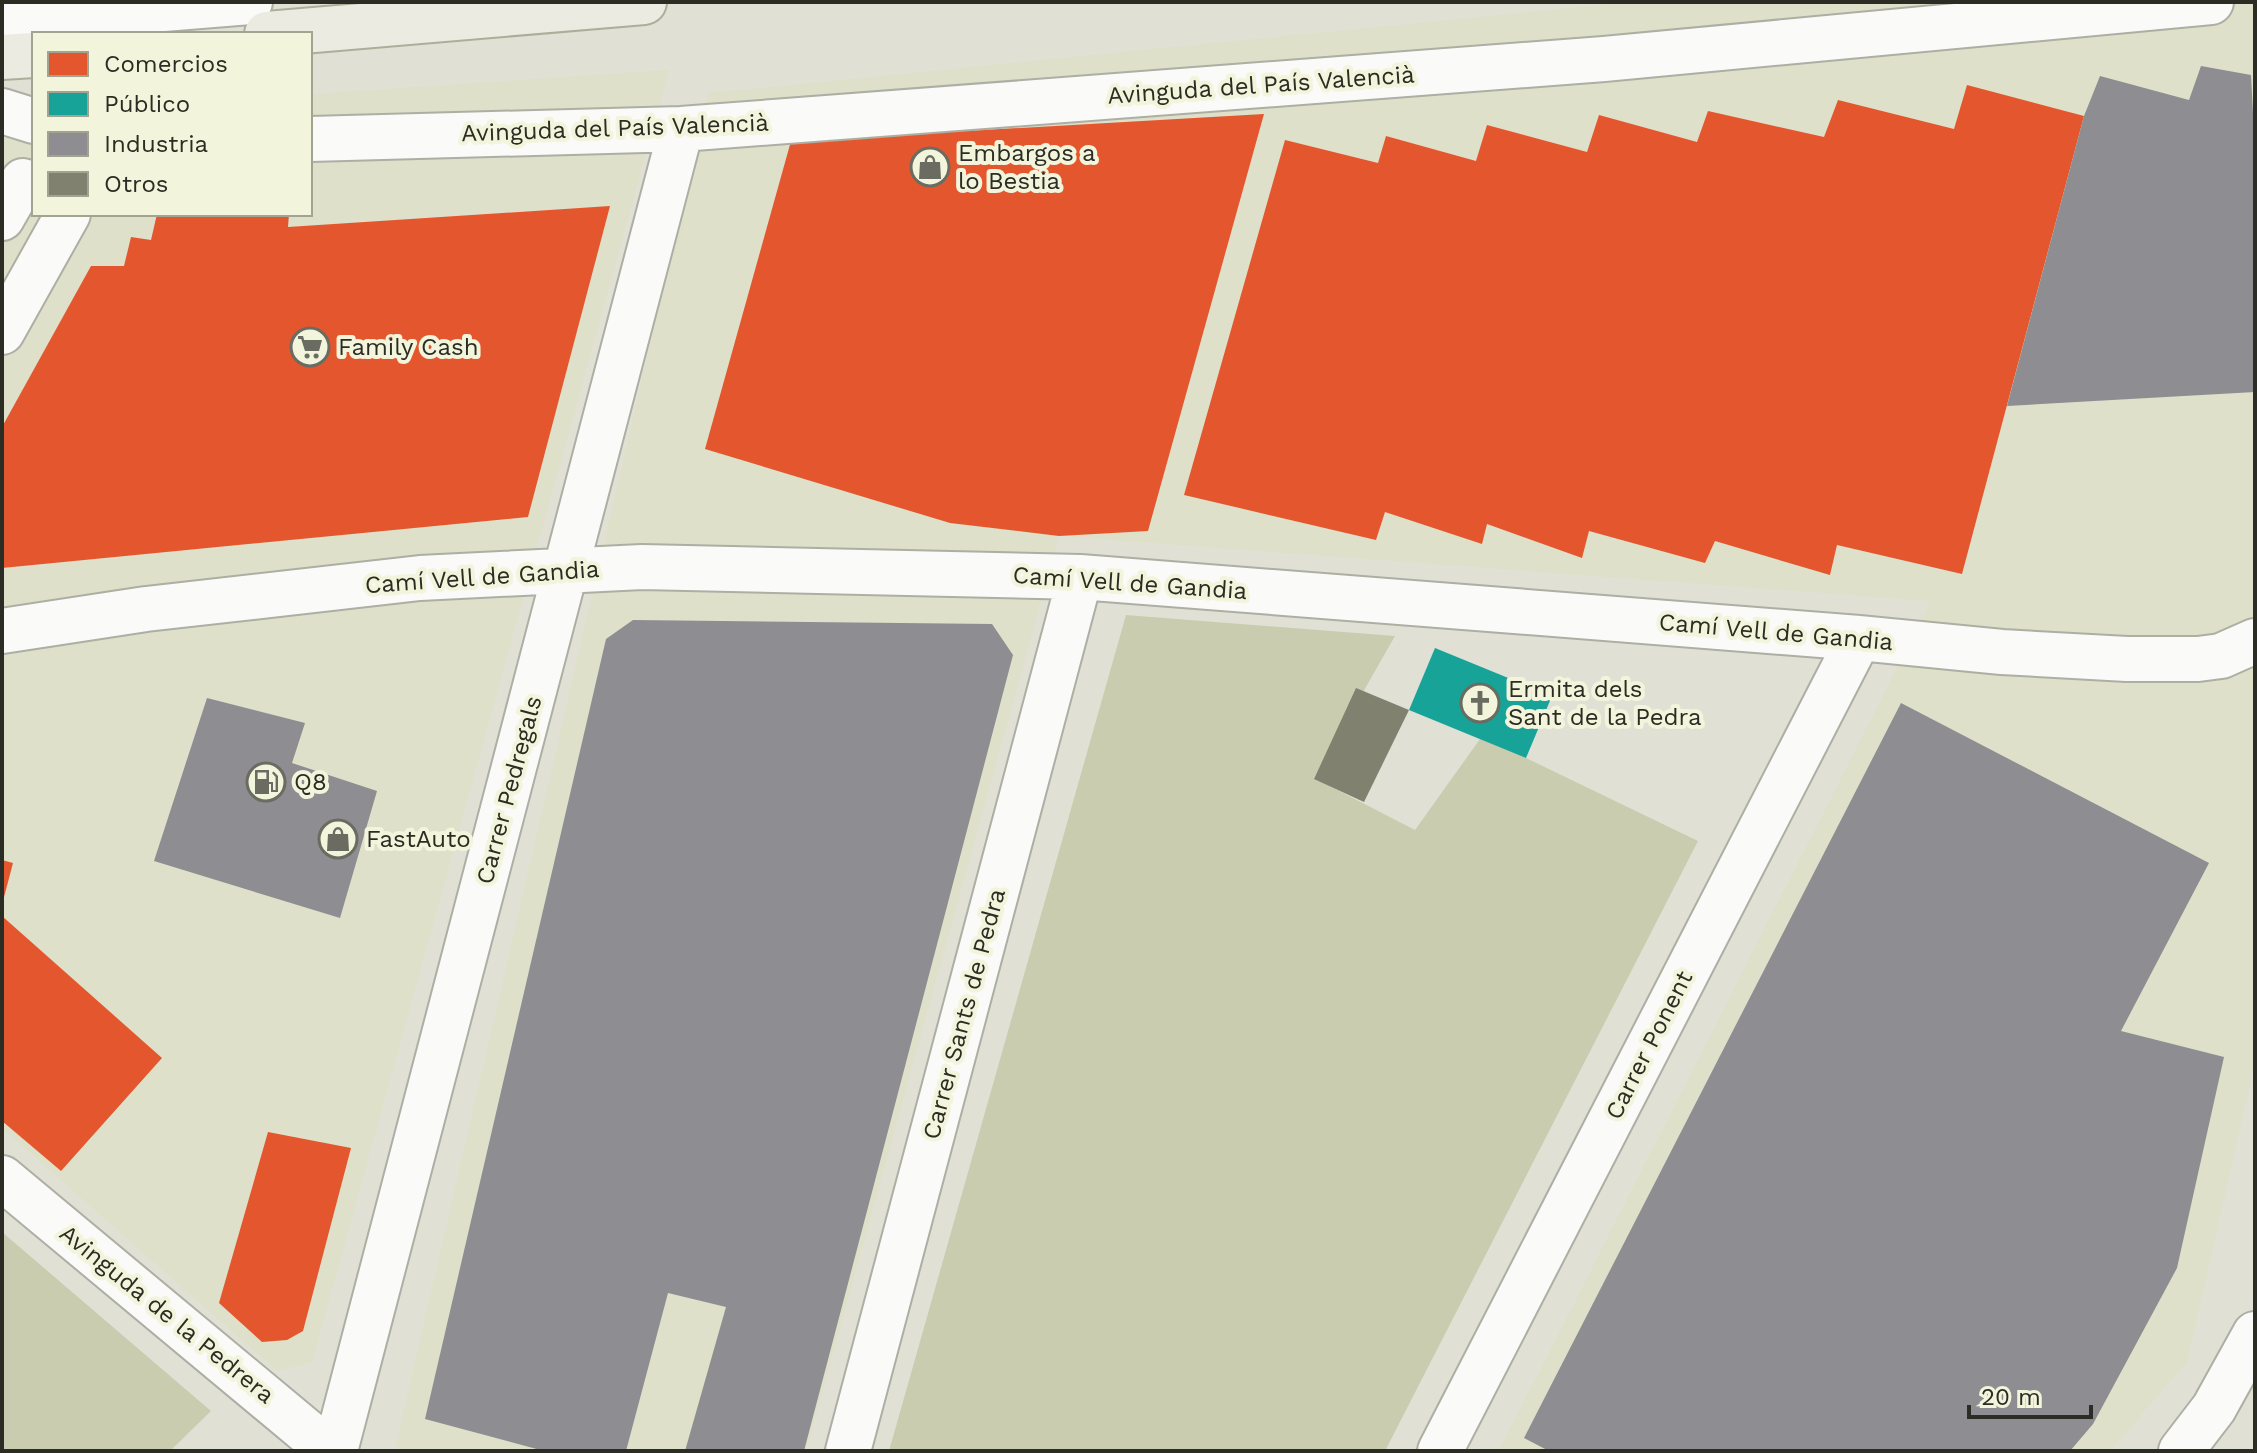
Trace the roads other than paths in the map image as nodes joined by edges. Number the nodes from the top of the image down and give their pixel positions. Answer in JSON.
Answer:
{"nodes":[{"id":1,"x":644,"y":2,"type":"edge"},
{"id":2,"x":2211,"y":2,"type":"edge"},
{"id":3,"x":216,"y":14,"type":"edge"},
{"id":4,"x":2,"y":22,"type":"edge"},
{"id":5,"x":291,"y":32,"type":"edge"},
{"id":6,"x":2,"y":111,"type":"edge"},
{"id":7,"x":32,"y":120,"type":"edge"},
{"id":8,"x":681,"y":129,"type":"junction"},
{"id":9,"x":312,"y":139,"type":"edge"},
{"id":10,"x":23,"y":181,"type":"dead end"},
{"id":11,"x":67,"y":216,"type":"edge"},
{"id":12,"x":2,"y":218,"type":"edge"},
{"id":13,"x":2,"y":332,"type":"edge"},
{"id":14,"x":567,"y":569,"type":"junction"},
{"id":15,"x":1080,"y":577,"type":"junction"},
{"id":16,"x":2,"y":631,"type":"edge"},
{"id":17,"x":1859,"y":638,"type":"junction"},
{"id":18,"x":2255,"y":641,"type":"edge"},
{"id":19,"x":2,"y":1178,"type":"edge"},
{"id":20,"x":2255,"y":1334,"type":"edge"},
{"id":21,"x":332,"y":1451,"type":"edge"},
{"id":22,"x":848,"y":1451,"type":"edge"},
{"id":23,"x":1440,"y":1451,"type":"edge"},
{"id":24,"x":2181,"y":1451,"type":"edge"}],
"edges":[{"from":1,"to":5,"type":"main road"},
{"from":2,"to":8,"type":"street","name":"Avinguda del País Valencià"},
{"from":3,"to":4,"type":"street"},
{"from":6,"to":7,"type":"street"},
{"from":8,"to":9,"type":"street","name":"Avinguda del País Valencià"},
{"from":8,"to":14,"type":"street","name":"Carrer Pedregals"},
{"from":10,"to":12,"type":"street"},
{"from":11,"to":13,"type":"street"},
{"from":14,"to":15,"type":"street","name":"Camí Vell de Gandia"},
{"from":14,"to":16,"type":"street","name":"Camí Vell de Gandia"},
{"from":14,"to":21,"type":"street","name":"Carrer Pedregals"},
{"from":15,"to":17,"type":"street","name":"Camí Vell de Gandia"},
{"from":15,"to":22,"type":"street","name":"Carrer Sants de Pedra"},
{"from":17,"to":18,"type":"street","name":"Camí Vell de Gandia"},
{"from":17,"to":23,"type":"street","name":"Carrer Ponent"},
{"from":19,"to":21,"type":"street","name":"Avinguda de la Pedrera"},
{"from":20,"to":24,"type":"street"}]}
